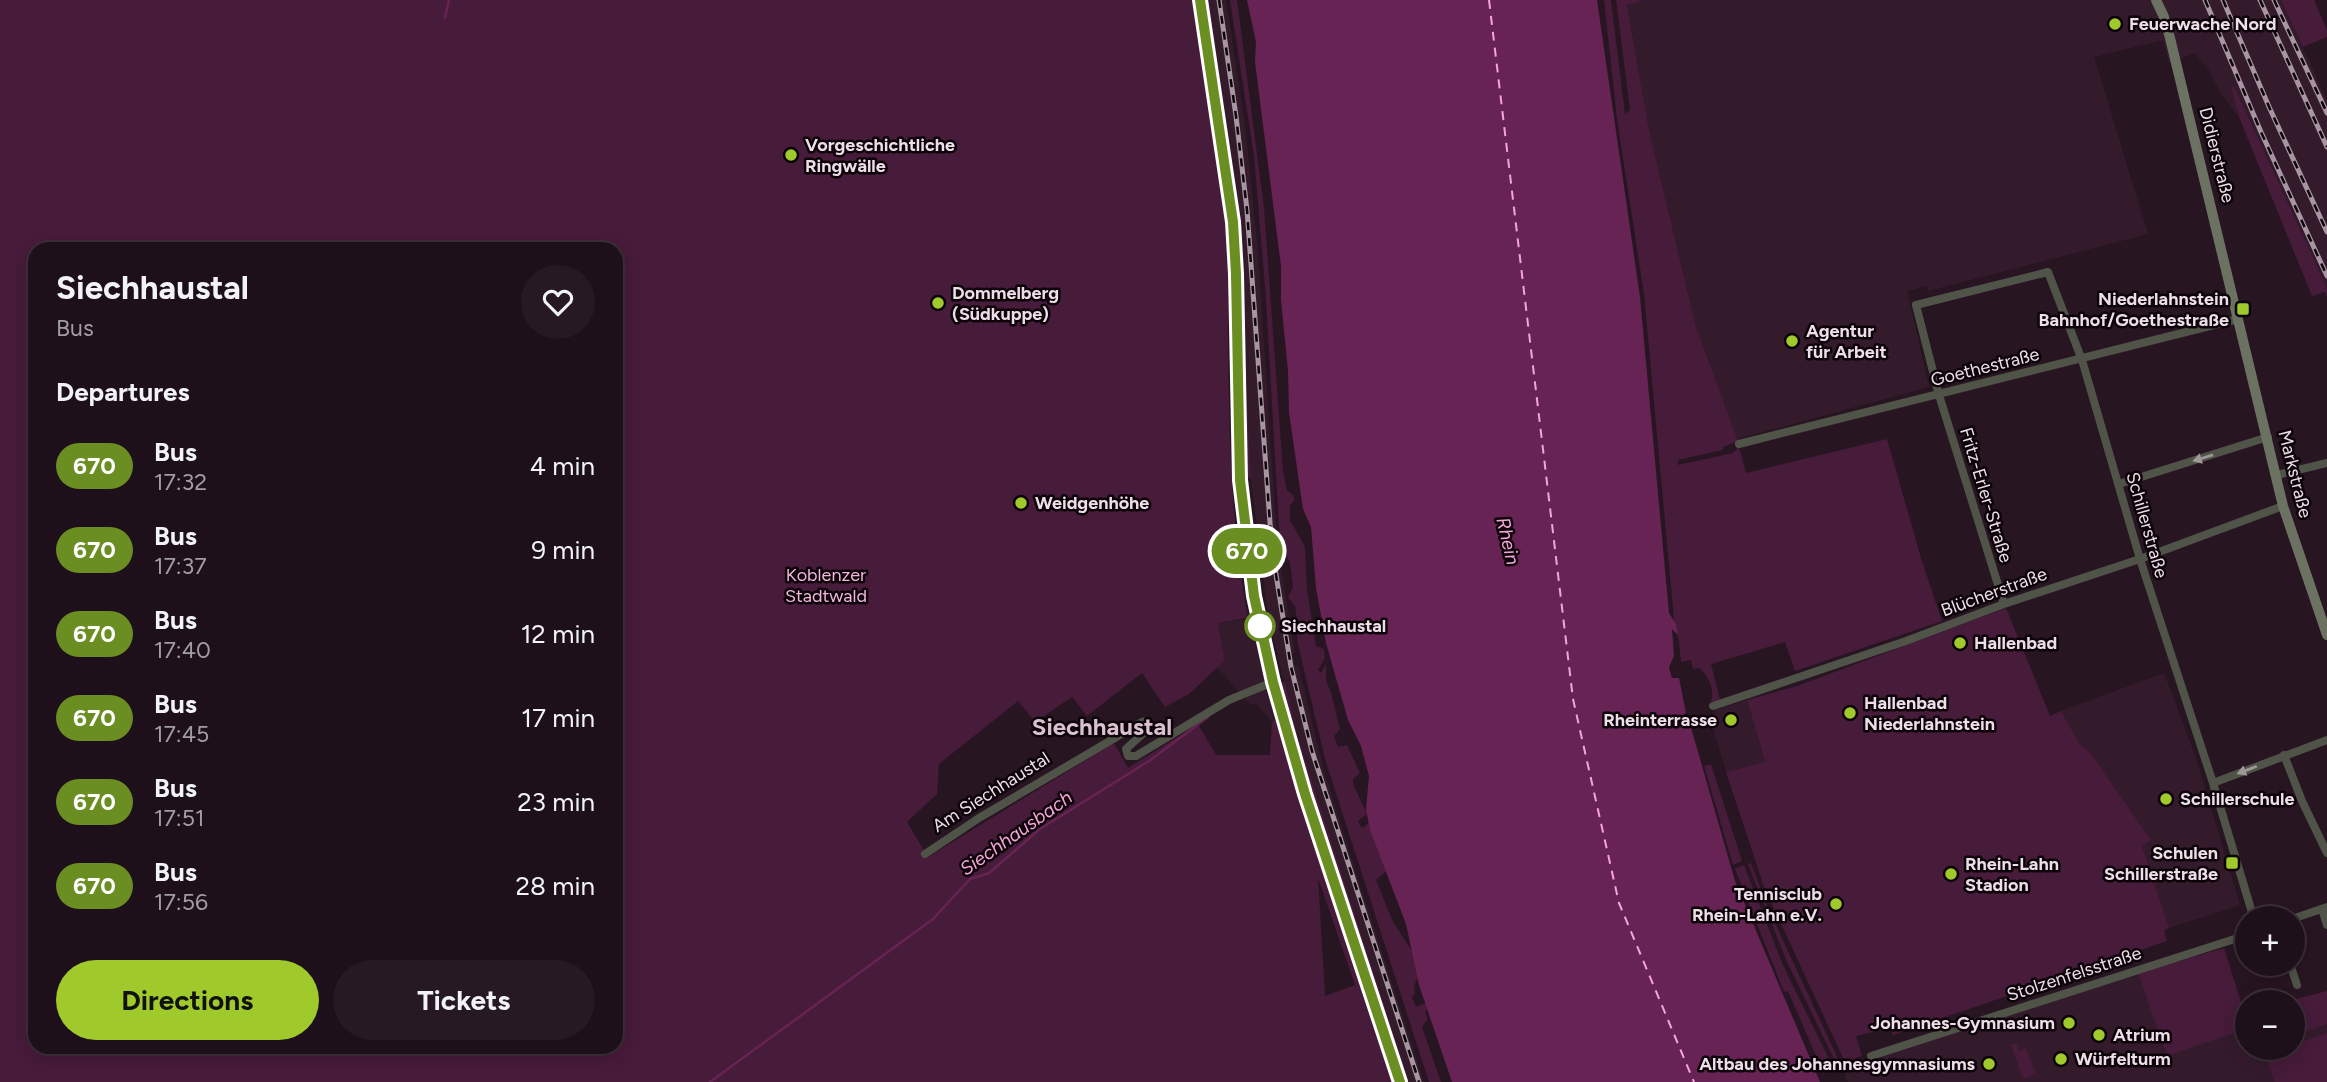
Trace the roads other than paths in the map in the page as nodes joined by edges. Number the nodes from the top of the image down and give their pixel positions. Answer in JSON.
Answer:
{"nodes":[{"id":1,"x":1200,"y":0,"type":"edge"},
{"id":2,"x":2156,"y":0,"type":"edge"},
{"id":3,"x":1916,"y":305,"type":"joint"},
{"id":4,"x":2238,"y":319,"type":"junction"},
{"id":5,"x":2082,"y":360,"type":"junction"},
{"id":6,"x":1939,"y":395,"type":"junction"},
{"id":7,"x":2268,"y":437,"type":"junction"},
{"id":8,"x":1739,"y":444,"type":"dead end"},
{"id":9,"x":2327,"y":463,"type":"edge"},
{"id":10,"x":2277,"y":475,"type":"junction"},
{"id":11,"x":2119,"y":484,"type":"junction"},
{"id":12,"x":2283,"y":506,"type":"junction"},
{"id":13,"x":2140,"y":559,"type":"junction"},
{"id":14,"x":2004,"y":604,"type":"junction"},
{"id":15,"x":2327,"y":635,"type":"edge"},
{"id":16,"x":1273,"y":682,"type":"junction"},
{"id":17,"x":1713,"y":706,"type":"dead end"},
{"id":18,"x":2327,"y":740,"type":"edge"},
{"id":19,"x":2284,"y":755,"type":"junction"},
{"id":20,"x":2213,"y":783,"type":"junction"},
{"id":21,"x":2327,"y":853,"type":"edge"},
{"id":22,"x":925,"y":854,"type":"dead end"},
{"id":23,"x":2249,"y":906,"type":"edge"},
{"id":24,"x":2324,"y":908,"type":"edge"},
{"id":25,"x":2305,"y":915,"type":"edge"},
{"id":26,"x":2327,"y":925,"type":"edge"},
{"id":27,"x":2235,"y":939,"type":"edge"},
{"id":28,"x":2294,"y":976,"type":"edge"},
{"id":29,"x":2297,"y":985,"type":"dead end"},
{"id":30,"x":1871,"y":1056,"type":"dead end"},
{"id":31,"x":1400,"y":1082,"type":"edge"}],
"edges":[{"from":1,"to":16,"type":"main road"},
{"from":2,"to":4,"type":"street","name":"Didierstraße"},
{"from":3,"to":5,"type":"street","name":"Schillerstraße"},
{"from":3,"to":6,"type":"street","name":"Fritz-Erler-Straße"},
{"from":4,"to":5,"type":"street","name":"Goethestraße"},
{"from":4,"to":7,"type":"street","name":"Markstraße"},
{"from":5,"to":6,"type":"street","name":"Goethestraße"},
{"from":5,"to":11,"type":"street","name":"Schillerstraße"},
{"from":6,"to":8,"type":"street","name":"Goethestraße"},
{"from":6,"to":14,"type":"street","name":"Fritz-Erler-Straße"},
{"from":7,"to":10,"type":"street","name":"Markstraße"},
{"from":7,"to":11,"type":"street","one_way":true},
{"from":9,"to":10,"type":"street"},
{"from":10,"to":12,"type":"street","name":"Markstraße"},
{"from":11,"to":13,"type":"street","name":"Schillerstraße"},
{"from":12,"to":13,"type":"street","name":"Blücherstraße"},
{"from":12,"to":15,"type":"street","name":"Markstraße"},
{"from":13,"to":14,"type":"street","name":"Blücherstraße"},
{"from":13,"to":20,"type":"street","name":"Schillerstraße"},
{"from":14,"to":17,"type":"street","name":"Blücherstraße"},
{"from":16,"to":22,"type":"street","name":"Am Siechhaustal"},
{"from":16,"to":31,"type":"main road"},
{"from":18,"to":19,"type":"street"},
{"from":19,"to":20,"type":"street","one_way":true},
{"from":19,"to":21,"type":"street"},
{"from":20,"to":23,"type":"street","name":"Schillerstraße"},
{"from":24,"to":25,"type":"street"},
{"from":24,"to":26,"type":"street"},
{"from":27,"to":30,"type":"street","name":"Stolzenfelsstraße"},
{"from":28,"to":29,"type":"street"}]}
